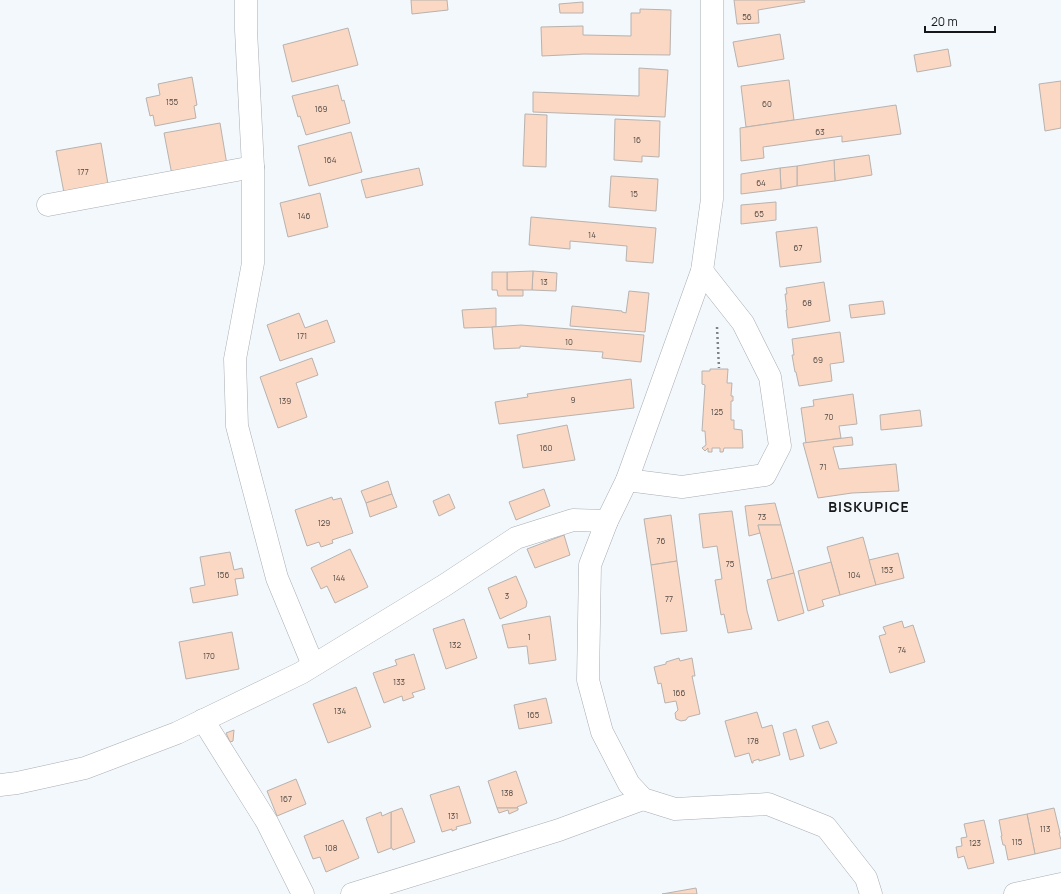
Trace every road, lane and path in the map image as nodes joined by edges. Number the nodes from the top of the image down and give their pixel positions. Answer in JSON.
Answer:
{"nodes":[{"id":1,"x":246,"y":0,"type":"edge"},
{"id":2,"x":712,"y":0,"type":"edge"},
{"id":3,"x":253,"y":167,"type":"junction"},
{"id":4,"x":48,"y":205,"type":"dead end"},
{"id":5,"x":702,"y":271,"type":"junction"},
{"id":6,"x":717,"y":320,"type":"dead end"},
{"id":7,"x":719,"y":368,"type":"dead end"},
{"id":8,"x":627,"y":480,"type":"junction"},
{"id":9,"x":607,"y":521,"type":"junction"},
{"id":10,"x":313,"y":665,"type":"junction"},
{"id":11,"x":202,"y":720,"type":"junction"},
{"id":12,"x":0,"y":785,"type":"edge"},
{"id":13,"x":643,"y":799,"type":"junction"},
{"id":14,"x":1061,"y":884,"type":"edge"},
{"id":15,"x":303,"y":894,"type":"edge"},
{"id":16,"x":352,"y":894,"type":"edge"},
{"id":17,"x":871,"y":894,"type":"edge"},
{"id":18,"x":1015,"y":894,"type":"edge"}],
"edges":[{"from":1,"to":3,"type":"street"},
{"from":2,"to":5,"type":"street"},
{"from":3,"to":4,"type":"street"},
{"from":3,"to":10,"type":"street"},
{"from":5,"to":8,"type":"street"},
{"from":5,"to":8,"type":"street"},
{"from":6,"to":7,"type":"path"},
{"from":8,"to":9,"type":"street"},
{"from":9,"to":10,"type":"street"},
{"from":9,"to":13,"type":"street"},
{"from":10,"to":11,"type":"street"},
{"from":11,"to":12,"type":"street"},
{"from":11,"to":15,"type":"street"},
{"from":13,"to":16,"type":"street"},
{"from":13,"to":17,"type":"street"},
{"from":14,"to":18,"type":"street"}]}
